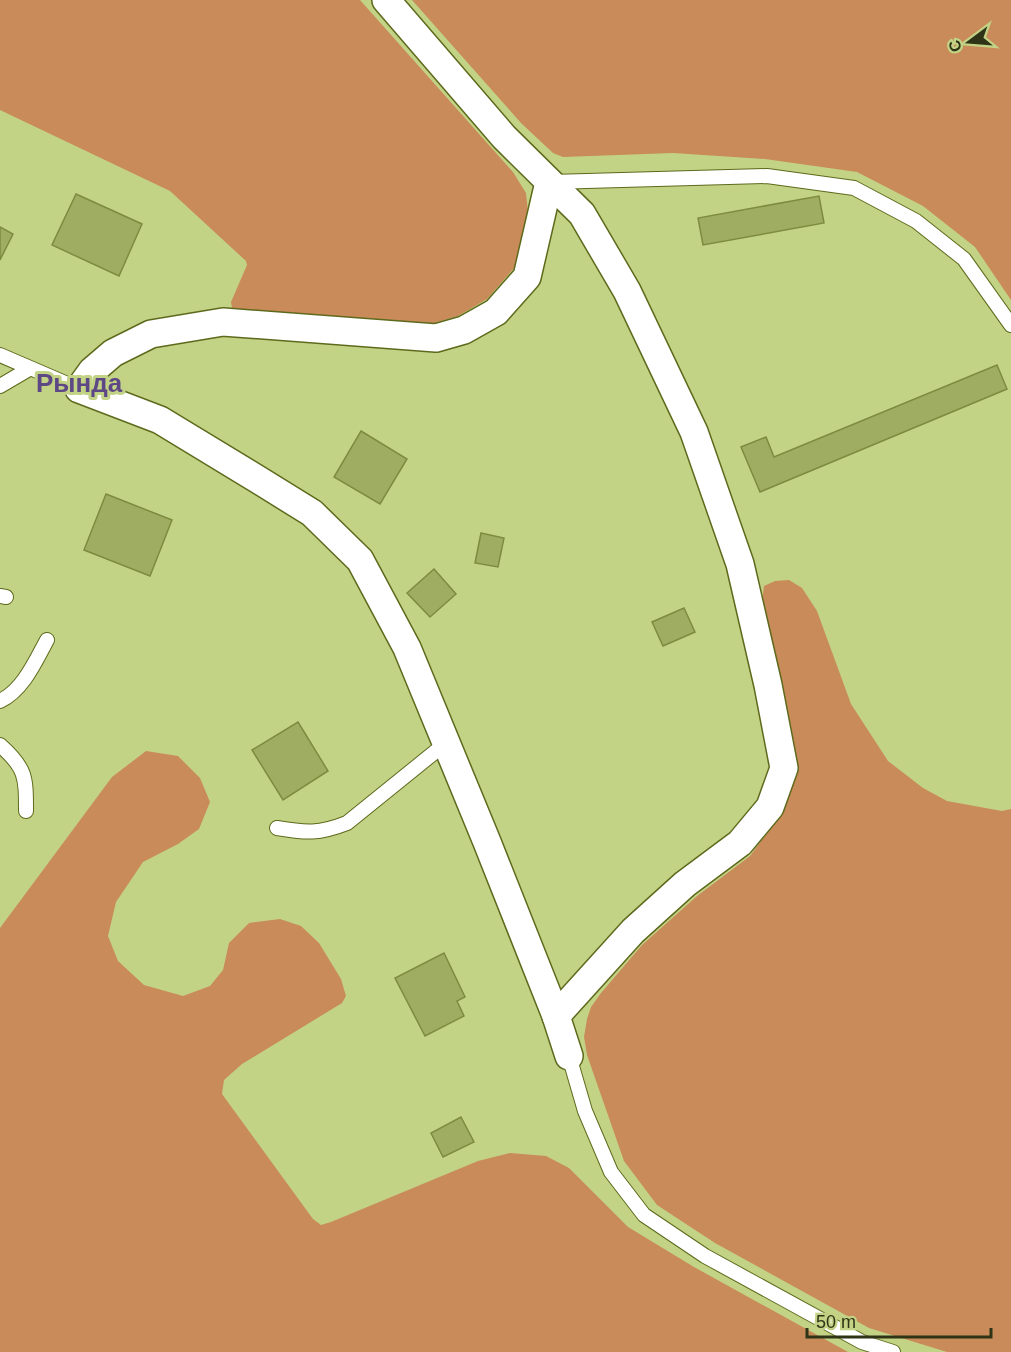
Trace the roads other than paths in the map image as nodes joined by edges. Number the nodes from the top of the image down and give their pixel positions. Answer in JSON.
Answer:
{"nodes":[{"id":1,"x":386,"y":0,"type":"edge"},
{"id":2,"x":549,"y":182,"type":"junction"},
{"id":3,"x":1011,"y":325,"type":"edge"},
{"id":4,"x":0,"y":355,"type":"edge"},
{"id":5,"x":29,"y":369,"type":"junction"},
{"id":6,"x":0,"y":386,"type":"edge"},
{"id":7,"x":79,"y":389,"type":"junction"},
{"id":8,"x":47,"y":640,"type":"dead end"},
{"id":9,"x":0,"y":701,"type":"edge"},
{"id":10,"x":446,"y":743,"type":"junction"},
{"id":11,"x":0,"y":745,"type":"edge"},
{"id":12,"x":26,"y":811,"type":"dead end"},
{"id":13,"x":277,"y":828,"type":"dead end"},
{"id":14,"x":556,"y":1016,"type":"junction"},
{"id":15,"x":569,"y":1056,"type":"joint"},
{"id":16,"x":893,"y":1352,"type":"edge"}],
"edges":[{"from":1,"to":2,"type":"street"},
{"from":2,"to":3,"type":"lane"},
{"from":2,"to":7,"type":"street"},
{"from":2,"to":14,"type":"street"},
{"from":4,"to":5,"type":"lane"},
{"from":5,"to":6,"type":"lane"},
{"from":5,"to":7,"type":"lane"},
{"from":7,"to":10,"type":"street"},
{"from":8,"to":9,"type":"lane"},
{"from":10,"to":13,"type":"lane"},
{"from":10,"to":14,"type":"street"},
{"from":11,"to":12,"type":"lane"},
{"from":14,"to":15,"type":"street"},
{"from":15,"to":16,"type":"lane"}]}
